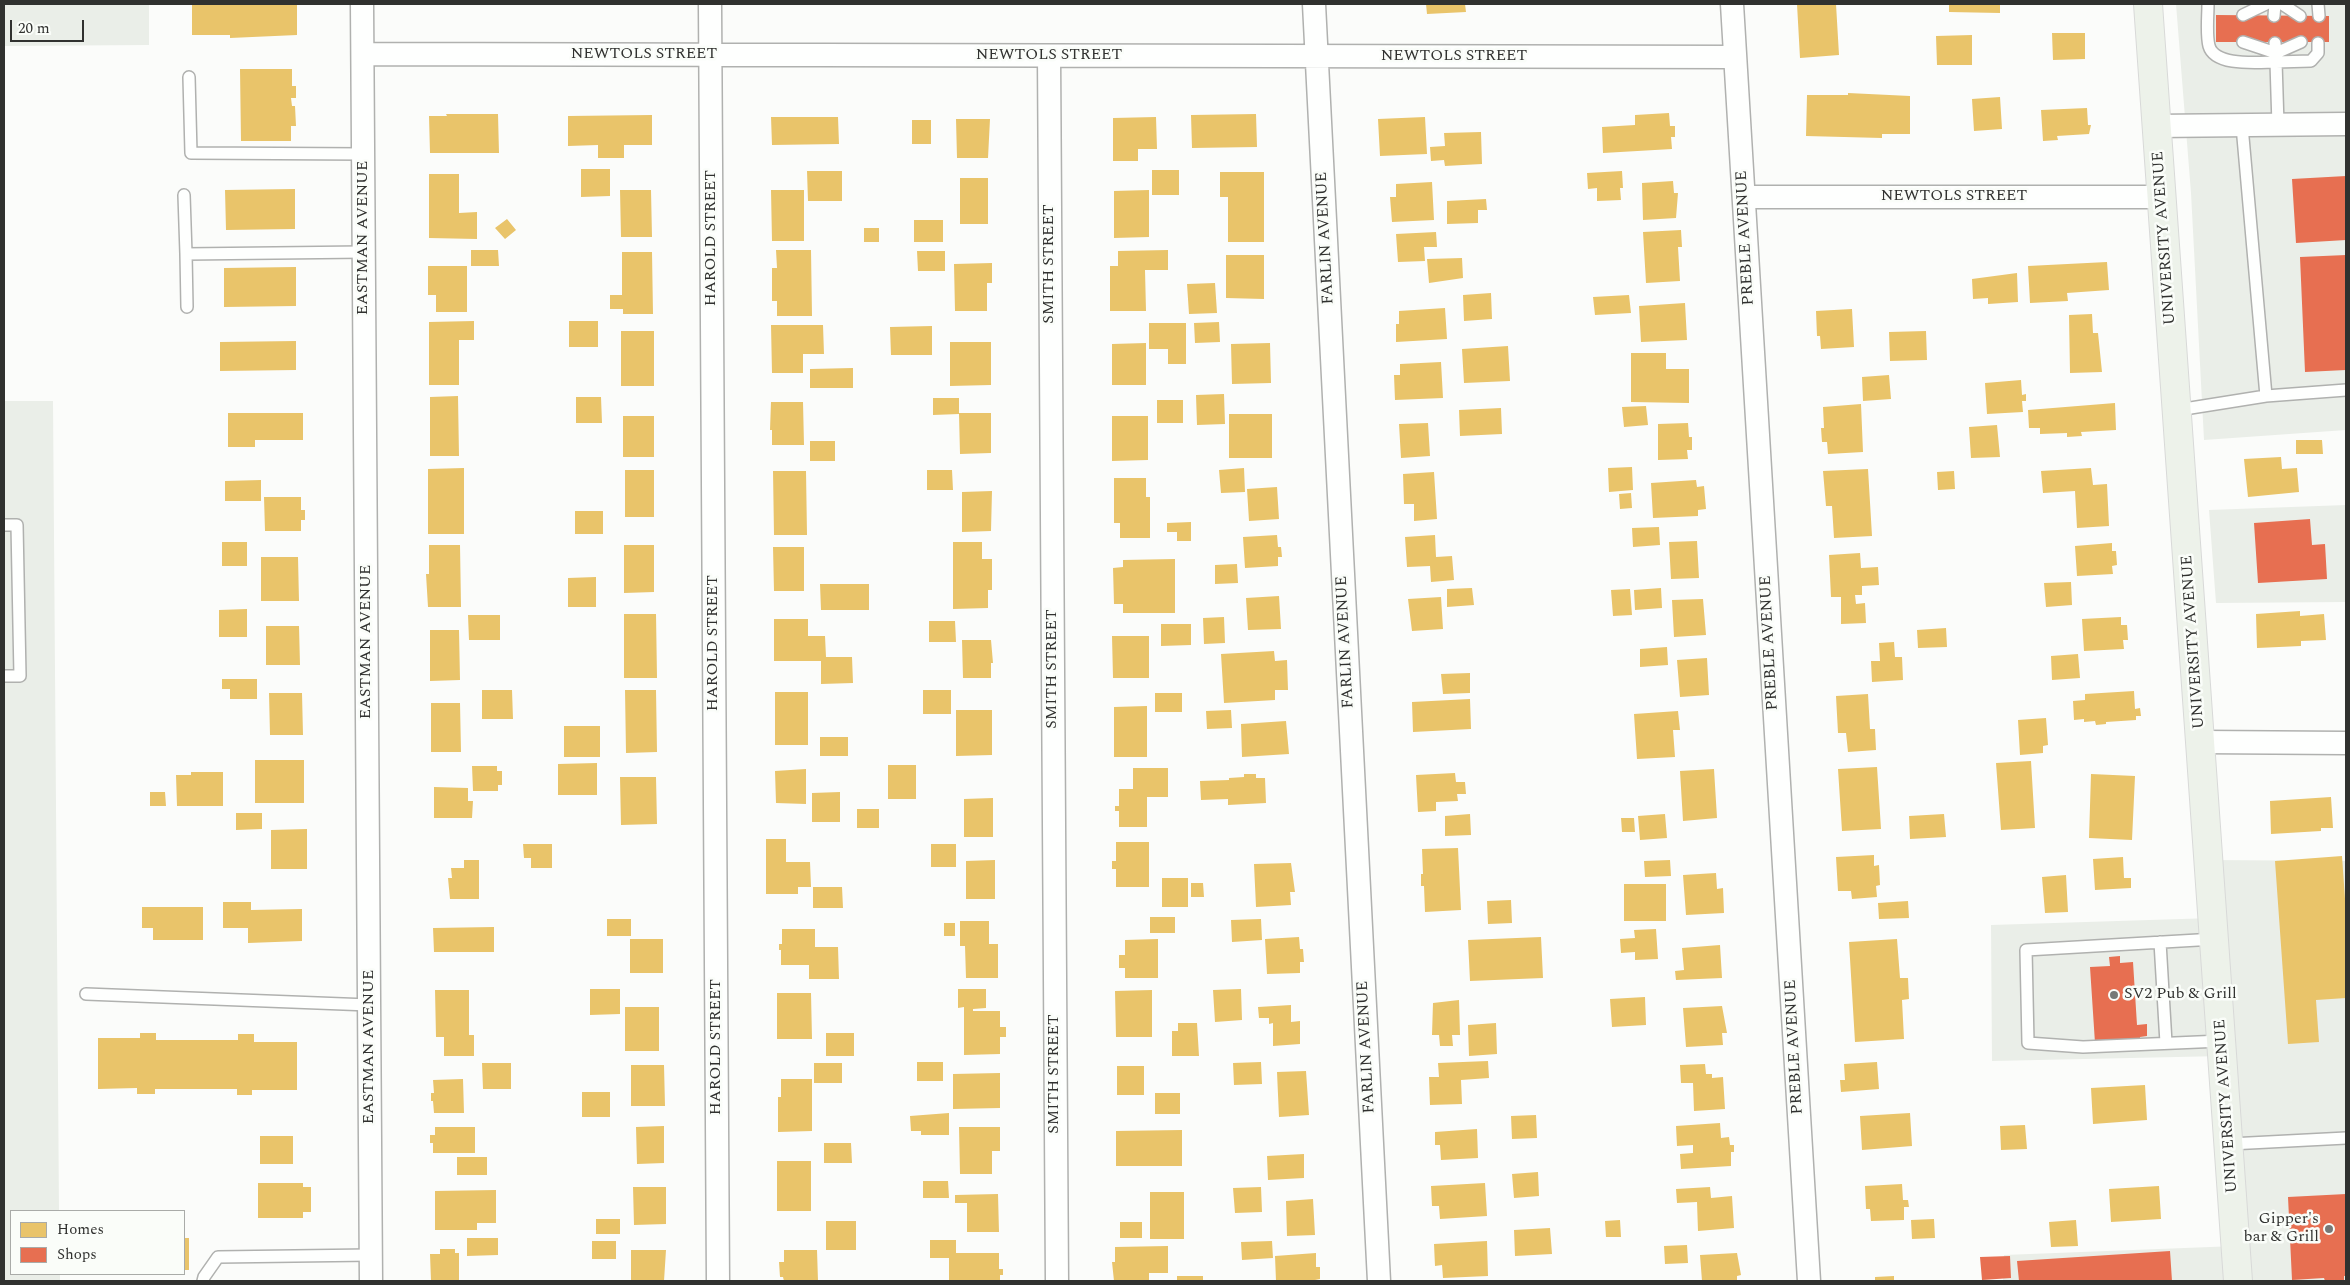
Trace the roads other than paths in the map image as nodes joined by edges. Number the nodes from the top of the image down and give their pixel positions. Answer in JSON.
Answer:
{"nodes":[{"id":1,"x":362,"y":4,"type":"edge"},
{"id":2,"x":710,"y":4,"type":"edge"},
{"id":3,"x":1314,"y":4,"type":"edge"},
{"id":4,"x":1732,"y":4,"type":"edge"},
{"id":5,"x":2148,"y":4,"type":"edge"},
{"id":6,"x":2208,"y":4,"type":"edge"},
{"id":7,"x":2266,"y":4,"type":"edge"},
{"id":8,"x":2275,"y":4,"type":"edge"},
{"id":9,"x":2282,"y":4,"type":"edge"},
{"id":10,"x":2318,"y":4,"type":"edge"},
{"id":11,"x":2244,"y":15,"type":"dead end"},
{"id":12,"x":2274,"y":16,"type":"dead end"},
{"id":13,"x":2300,"y":16,"type":"dead end"},
{"id":14,"x":2319,"y":16,"type":"dead end"},
{"id":15,"x":2244,"y":42,"type":"dead end"},
{"id":16,"x":2301,"y":42,"type":"dead end"},
{"id":17,"x":2318,"y":42,"type":"dead end"},
{"id":18,"x":2276,"y":53,"type":"junction"},
{"id":19,"x":363,"y":54,"type":"junction"},
{"id":20,"x":710,"y":55,"type":"junction"},
{"id":21,"x":1049,"y":56,"type":"junction"},
{"id":22,"x":1316,"y":57,"type":"junction"},
{"id":23,"x":1735,"y":57,"type":"junction"},
{"id":24,"x":189,"y":77,"type":"dead end"},
{"id":25,"x":2346,"y":124,"type":"edge"},
{"id":26,"x":2278,"y":125,"type":"junction"},
{"id":27,"x":2156,"y":126,"type":"junction"},
{"id":28,"x":2242,"y":126,"type":"junction"},
{"id":29,"x":364,"y":154,"type":"junction"},
{"id":30,"x":184,"y":194,"type":"dead end"},
{"id":31,"x":1744,"y":197,"type":"junction"},
{"id":32,"x":2163,"y":197,"type":"junction"},
{"id":33,"x":364,"y":252,"type":"junction"},
{"id":34,"x":186,"y":254,"type":"junction"},
{"id":35,"x":187,"y":307,"type":"dead end"},
{"id":36,"x":2346,"y":390,"type":"edge"},
{"id":37,"x":2266,"y":396,"type":"junction"},
{"id":38,"x":2178,"y":410,"type":"junction"},
{"id":39,"x":4,"y":525,"type":"edge"},
{"id":40,"x":4,"y":676,"type":"edge"},
{"id":41,"x":2201,"y":742,"type":"junction"},
{"id":42,"x":2346,"y":743,"type":"edge"},
{"id":43,"x":2215,"y":939,"type":"junction"},
{"id":44,"x":2160,"y":942,"type":"junction"},
{"id":45,"x":86,"y":994,"type":"dead end"},
{"id":46,"x":369,"y":1005,"type":"junction"},
{"id":47,"x":2222,"y":1041,"type":"junction"},
{"id":48,"x":2166,"y":1043,"type":"junction"},
{"id":49,"x":2346,"y":1138,"type":"edge"},
{"id":50,"x":2230,"y":1144,"type":"junction"},
{"id":51,"x":371,"y":1255,"type":"junction"},
{"id":52,"x":204,"y":1281,"type":"edge"},
{"id":53,"x":371,"y":1281,"type":"edge"},
{"id":54,"x":718,"y":1281,"type":"edge"},
{"id":55,"x":1057,"y":1281,"type":"edge"},
{"id":56,"x":1379,"y":1281,"type":"edge"},
{"id":57,"x":1809,"y":1281,"type":"edge"},
{"id":58,"x":2238,"y":1281,"type":"edge"}],
"edges":[{"from":1,"to":19,"type":"street","name":"EASTMAN AVENUE"},
{"from":2,"to":20,"type":"street","name":"HAROLD STREET"},
{"from":3,"to":22,"type":"street","name":"FARLIN AVENUE"},
{"from":4,"to":23,"type":"street","name":"PREBLE AVENUE"},
{"from":5,"to":27,"type":"main road","name":"UNIVERSITY AVENUE"},
{"from":6,"to":18,"type":"lane"},
{"from":7,"to":11,"type":"lane"},
{"from":8,"to":12,"type":"lane"},
{"from":9,"to":13,"type":"lane"},
{"from":10,"to":14,"type":"lane"},
{"from":15,"to":18,"type":"lane"},
{"from":16,"to":18,"type":"lane"},
{"from":17,"to":18,"type":"lane"},
{"from":18,"to":26,"type":"lane"},
{"from":19,"to":20,"type":"street","name":"NEWTOLS STREET"},
{"from":19,"to":29,"type":"street","name":"EASTMAN AVENUE"},
{"from":20,"to":21,"type":"street","name":"NEWTOLS STREET"},
{"from":20,"to":54,"type":"street","name":"HAROLD STREET"},
{"from":21,"to":22,"type":"street","name":"NEWTOLS STREET"},
{"from":21,"to":55,"type":"street","name":"SMITH STREET"},
{"from":22,"to":23,"type":"street","name":"NEWTOLS STREET"},
{"from":22,"to":56,"type":"street","name":"FARLIN AVENUE"},
{"from":23,"to":31,"type":"street","name":"PREBLE AVENUE"},
{"from":24,"to":29,"type":"lane"},
{"from":25,"to":26,"type":"street"},
{"from":26,"to":28,"type":"street"},
{"from":27,"to":28,"type":"street"},
{"from":27,"to":32,"type":"main road","name":"UNIVERSITY AVENUE"},
{"from":28,"to":37,"type":"lane"},
{"from":29,"to":33,"type":"street","name":"EASTMAN AVENUE"},
{"from":30,"to":34,"type":"lane"},
{"from":31,"to":32,"type":"street","name":"NEWTOLS STREET"},
{"from":31,"to":57,"type":"street","name":"PREBLE AVENUE"},
{"from":32,"to":38,"type":"main road","name":"UNIVERSITY AVENUE"},
{"from":33,"to":34,"type":"lane"},
{"from":33,"to":46,"type":"street","name":"EASTMAN AVENUE"},
{"from":34,"to":35,"type":"lane"},
{"from":36,"to":37,"type":"lane"},
{"from":37,"to":38,"type":"lane"},
{"from":38,"to":41,"type":"main road","name":"UNIVERSITY AVENUE"},
{"from":39,"to":40,"type":"lane"},
{"from":41,"to":42,"type":"street"},
{"from":41,"to":43,"type":"main road","name":"UNIVERSITY AVENUE"},
{"from":43,"to":44,"type":"lane"},
{"from":43,"to":47,"type":"main road","name":"UNIVERSITY AVENUE"},
{"from":44,"to":48,"type":"lane"},
{"from":44,"to":48,"type":"lane"},
{"from":45,"to":46,"type":"lane"},
{"from":46,"to":51,"type":"street","name":"EASTMAN AVENUE"},
{"from":47,"to":48,"type":"lane"},
{"from":47,"to":50,"type":"main road","name":"UNIVERSITY AVENUE"},
{"from":49,"to":50,"type":"lane"},
{"from":50,"to":58,"type":"main road","name":"UNIVERSITY AVENUE"},
{"from":51,"to":52,"type":"lane"},
{"from":51,"to":53,"type":"street","name":"EASTMAN AVENUE"}]}
